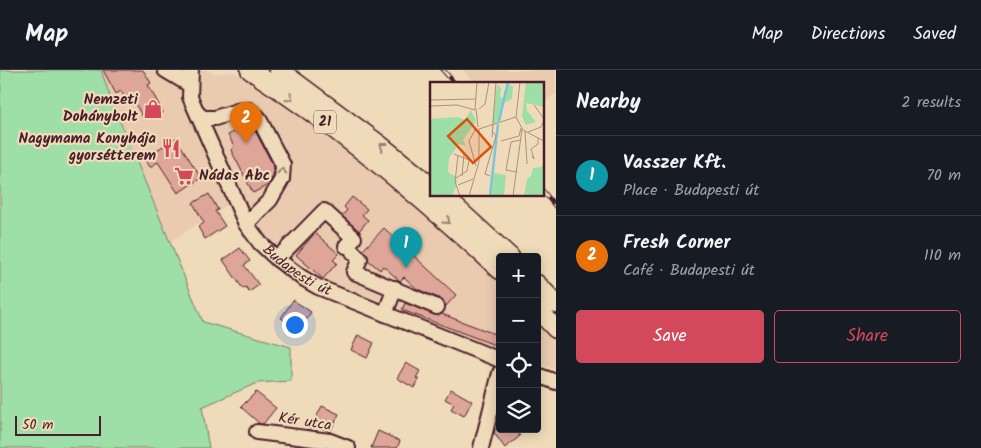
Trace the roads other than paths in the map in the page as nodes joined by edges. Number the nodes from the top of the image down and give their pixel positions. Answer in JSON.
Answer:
{"nodes":[{"id":1,"x":165,"y":70,"type":"edge"},
{"id":2,"x":191,"y":70,"type":"edge"},
{"id":3,"x":201,"y":70,"type":"edge"},
{"id":4,"x":250,"y":70,"type":"edge"},
{"id":5,"x":279,"y":70,"type":"edge"},
{"id":6,"x":190,"y":85,"type":"junction"},
{"id":7,"x":198,"y":114,"type":"junction"},
{"id":8,"x":430,"y":185,"type":"edge"},
{"id":9,"x":443,"y":196,"type":"edge"},
{"id":10,"x":246,"y":224,"type":"junction"},
{"id":11,"x":506,"y":253,"type":"edge"},
{"id":12,"x":277,"y":259,"type":"junction"},
{"id":13,"x":496,"y":266,"type":"edge"},
{"id":14,"x":394,"y":288,"type":"junction"},
{"id":15,"x":541,"y":288,"type":"edge"},
{"id":16,"x":556,"y":304,"type":"edge"},
{"id":17,"x":437,"y":307,"type":"dead end"},
{"id":18,"x":541,"y":313,"type":"edge"},
{"id":19,"x":385,"y":314,"type":"junction"},
{"id":20,"x":556,"y":329,"type":"edge"},
{"id":21,"x":496,"y":358,"type":"edge"},
{"id":22,"x":541,"y":376,"type":"edge"},
{"id":23,"x":556,"y":382,"type":"edge"},
{"id":24,"x":496,"y":388,"type":"edge"},
{"id":25,"x":257,"y":432,"type":"dead end"},
{"id":26,"x":348,"y":448,"type":"edge"},
{"id":27,"x":481,"y":448,"type":"edge"}],
"edges":[{"from":1,"to":6,"type":"street"},
{"from":2,"to":6,"type":"street","name":"Budapesti út"},
{"from":3,"to":6,"type":"street"},
{"from":4,"to":13,"type":"main road","number":"21","one_way":true},
{"from":8,"to":5,"type":"main road","number":"21","one_way":true},
{"from":6,"to":7,"type":"street","name":"Budapesti út"},
{"from":7,"to":10,"type":"street","name":"Budapesti út"},
{"from":10,"to":7,"type":"street","one_way":true},
{"from":9,"to":11,"type":"main road"},
{"from":10,"to":12,"type":"street","name":"Budapesti út"},
{"from":12,"to":14,"type":"street"},
{"from":12,"to":19,"type":"street","name":"Budapesti út"},
{"from":14,"to":17,"type":"street"},
{"from":14,"to":19,"type":"street"},
{"from":15,"to":16,"type":"main road"},
{"from":18,"to":20,"type":"main road"},
{"from":19,"to":21,"type":"street","name":"Budapesti út"},
{"from":22,"to":23,"type":"street"},
{"from":24,"to":27,"type":"street"},
{"from":25,"to":26,"type":"street","name":"Kér utca"}]}
